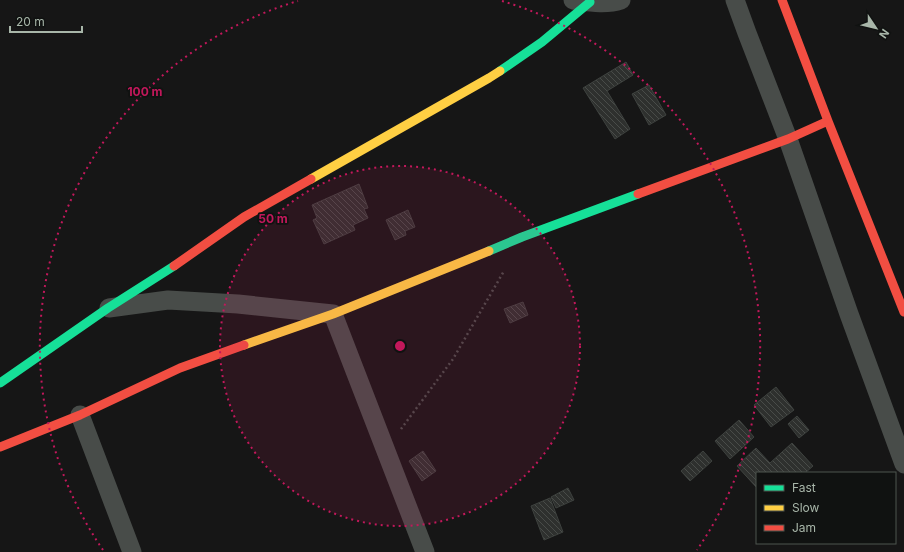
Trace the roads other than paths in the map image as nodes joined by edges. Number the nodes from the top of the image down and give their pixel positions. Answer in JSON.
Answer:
{"nodes":[{"id":1,"x":622,"y":0,"type":"edge"},
{"id":2,"x":735,"y":0,"type":"edge"},
{"id":3,"x":782,"y":0,"type":"edge"},
{"id":4,"x":582,"y":1,"type":"edge"},
{"id":5,"x":828,"y":121,"type":"junction"},
{"id":6,"x":788,"y":139,"type":"junction"},
{"id":7,"x":899,"y":290,"type":"edge"},
{"id":8,"x":108,"y":308,"type":"junction"},
{"id":9,"x":904,"y":312,"type":"edge"},
{"id":10,"x":333,"y":314,"type":"junction"},
{"id":11,"x":0,"y":383,"type":"edge"},
{"id":12,"x":80,"y":415,"type":"junction"},
{"id":13,"x":0,"y":447,"type":"edge"},
{"id":14,"x":904,"y":464,"type":"edge"},
{"id":15,"x":132,"y":552,"type":"edge"},
{"id":16,"x":425,"y":552,"type":"edge"}],
"edges":[{"from":1,"to":4,"type":"street"},
{"from":2,"to":6,"type":"street"},
{"from":3,"to":5,"type":"main road"},
{"from":4,"to":8,"type":"main road"},
{"from":5,"to":6,"type":"main road"},
{"from":5,"to":7,"type":"main road"},
{"from":6,"to":10,"type":"main road"},
{"from":6,"to":14,"type":"street"},
{"from":7,"to":9,"type":"main road"},
{"from":8,"to":10,"type":"street"},
{"from":8,"to":11,"type":"main road"},
{"from":10,"to":12,"type":"main road"},
{"from":10,"to":16,"type":"street"},
{"from":12,"to":13,"type":"main road"},
{"from":12,"to":15,"type":"street"}]}
